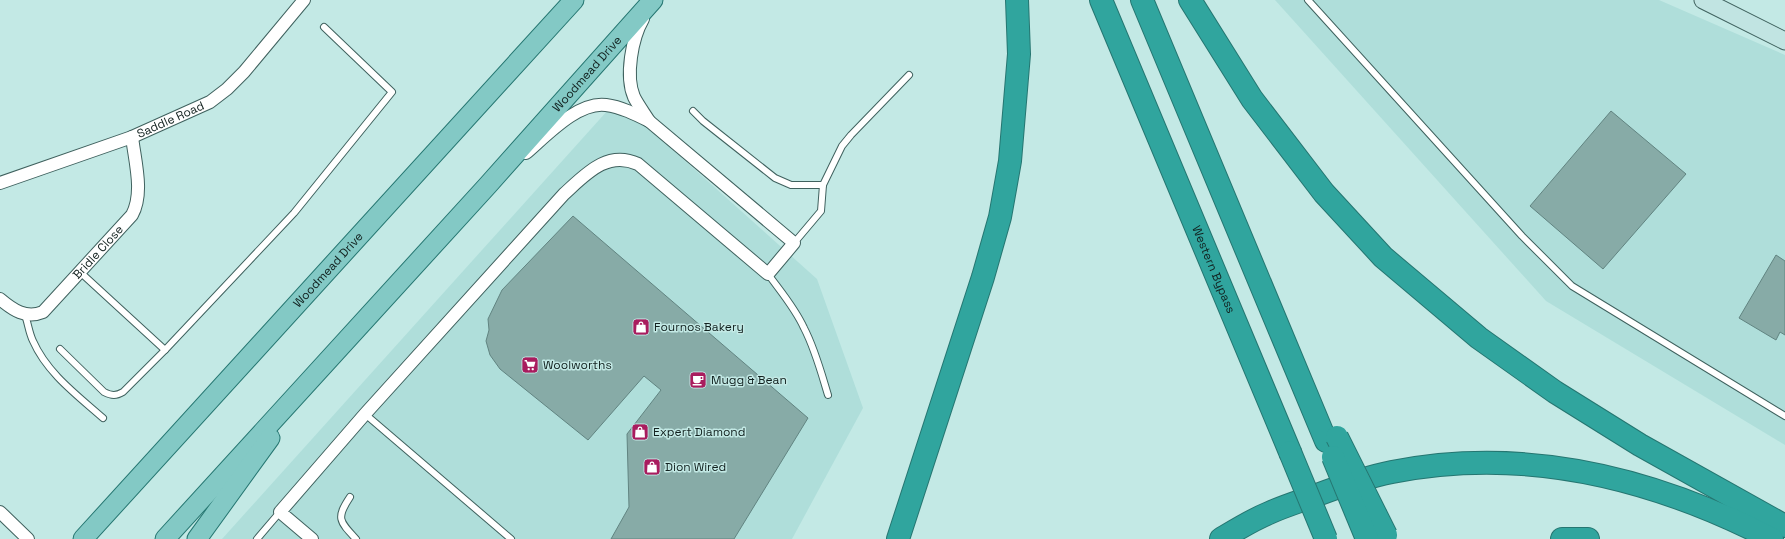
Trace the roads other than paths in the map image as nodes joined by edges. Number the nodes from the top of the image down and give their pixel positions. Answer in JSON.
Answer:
{"nodes":[{"id":1,"x":304,"y":0,"type":"edge"},
{"id":2,"x":574,"y":0,"type":"edge"},
{"id":3,"x":1016,"y":0,"type":"edge"},
{"id":4,"x":1101,"y":0,"type":"edge"},
{"id":5,"x":1142,"y":0,"type":"edge"},
{"id":6,"x":1190,"y":0,"type":"edge"},
{"id":7,"x":1308,"y":0,"type":"edge"},
{"id":8,"x":1703,"y":0,"type":"edge"},
{"id":9,"x":652,"y":1,"type":"edge"},
{"id":10,"x":324,"y":27,"type":"dead end"},
{"id":11,"x":1785,"y":41,"type":"edge"},
{"id":12,"x":909,"y":75,"type":"dead end"},
{"id":13,"x":693,"y":111,"type":"dead end"},
{"id":14,"x":649,"y":121,"type":"junction"},
{"id":15,"x":132,"y":137,"type":"junction"},
{"id":16,"x":0,"y":183,"type":"edge"},
{"id":17,"x":488,"y":185,"type":"junction"},
{"id":18,"x":823,"y":185,"type":"junction"},
{"id":19,"x":794,"y":243,"type":"junction"},
{"id":20,"x":80,"y":272,"type":"junction"},
{"id":21,"x":768,"y":274,"type":"junction"},
{"id":22,"x":983,"y":277,"type":"junction"},
{"id":23,"x":0,"y":300,"type":"edge"},
{"id":24,"x":25,"y":315,"type":"junction"},
{"id":25,"x":60,"y":350,"type":"dead end"},
{"id":26,"x":165,"y":350,"type":"junction"},
{"id":27,"x":322,"y":367,"type":"junction"},
{"id":28,"x":828,"y":395,"type":"dead end"},
{"id":29,"x":365,"y":414,"type":"junction"},
{"id":30,"x":1785,"y":416,"type":"edge"},
{"id":31,"x":102,"y":418,"type":"dead end"},
{"id":32,"x":350,"y":497,"type":"dead end"},
{"id":33,"x":0,"y":512,"type":"edge"},
{"id":34,"x":280,"y":512,"type":"junction"},
{"id":35,"x":1785,"y":526,"type":"edge"},
{"id":36,"x":1380,"y":538,"type":"edge"},
{"id":37,"x":28,"y":539,"type":"edge"},
{"id":38,"x":83,"y":539,"type":"edge"},
{"id":39,"x":164,"y":539,"type":"edge"},
{"id":40,"x":197,"y":539,"type":"edge"},
{"id":41,"x":257,"y":539,"type":"edge"},
{"id":42,"x":312,"y":539,"type":"edge"},
{"id":43,"x":356,"y":539,"type":"edge"},
{"id":44,"x":511,"y":539,"type":"edge"},
{"id":45,"x":883,"y":539,"type":"edge"},
{"id":46,"x":898,"y":539,"type":"edge"},
{"id":47,"x":1221,"y":539,"type":"edge"},
{"id":48,"x":1326,"y":539,"type":"edge"},
{"id":49,"x":1562,"y":539,"type":"edge"},
{"id":50,"x":1588,"y":539,"type":"edge"},
{"id":51,"x":1772,"y":539,"type":"edge"}],
"edges":[{"from":1,"to":15,"type":"street","name":"Saddle Road"},
{"from":2,"to":38,"type":"main road","name":"Woodmead Drive"},
{"from":3,"to":22,"type":"highway"},
{"from":4,"to":48,"type":"highway","name":"Western Bypass","bridge":true},
{"from":5,"to":36,"type":"highway","bridge":true},
{"from":6,"to":35,"type":"highway"},
{"from":7,"to":30,"type":"lane"},
{"from":8,"to":11,"type":"main road"},
{"from":9,"to":14,"type":"street"},
{"from":9,"to":17,"type":"main road","name":"Woodmead Drive"},
{"from":10,"to":26,"type":"lane"},
{"from":12,"to":18,"type":"lane"},
{"from":13,"to":18,"type":"lane"},
{"from":14,"to":17,"type":"street"},
{"from":14,"to":19,"type":"street"},
{"from":15,"to":16,"type":"street","name":"Saddle Road"},
{"from":15,"to":20,"type":"street","name":"Bridle Close"},
{"from":17,"to":27,"type":"main road","name":"Woodmead Drive"},
{"from":18,"to":19,"type":"lane"},
{"from":19,"to":21,"type":"street"},
{"from":20,"to":24,"type":"street","name":"Bridle Close"},
{"from":20,"to":26,"type":"lane"},
{"from":21,"to":28,"type":"lane"},
{"from":21,"to":29,"type":"street"},
{"from":22,"to":45,"type":"highway"},
{"from":22,"to":46,"type":"highway"},
{"from":23,"to":24,"type":"street"},
{"from":24,"to":31,"type":"lane"},
{"from":25,"to":26,"type":"lane"},
{"from":27,"to":39,"type":"main road","name":"Woodmead Drive"},
{"from":27,"to":40,"type":"main road"},
{"from":29,"to":34,"type":"street"},
{"from":29,"to":44,"type":"lane"},
{"from":32,"to":43,"type":"lane"},
{"from":33,"to":37,"type":"street"},
{"from":34,"to":41,"type":"lane"},
{"from":34,"to":42,"type":"street"},
{"from":47,"to":51,"type":"highway"},
{"from":49,"to":50,"type":"highway"}]}
